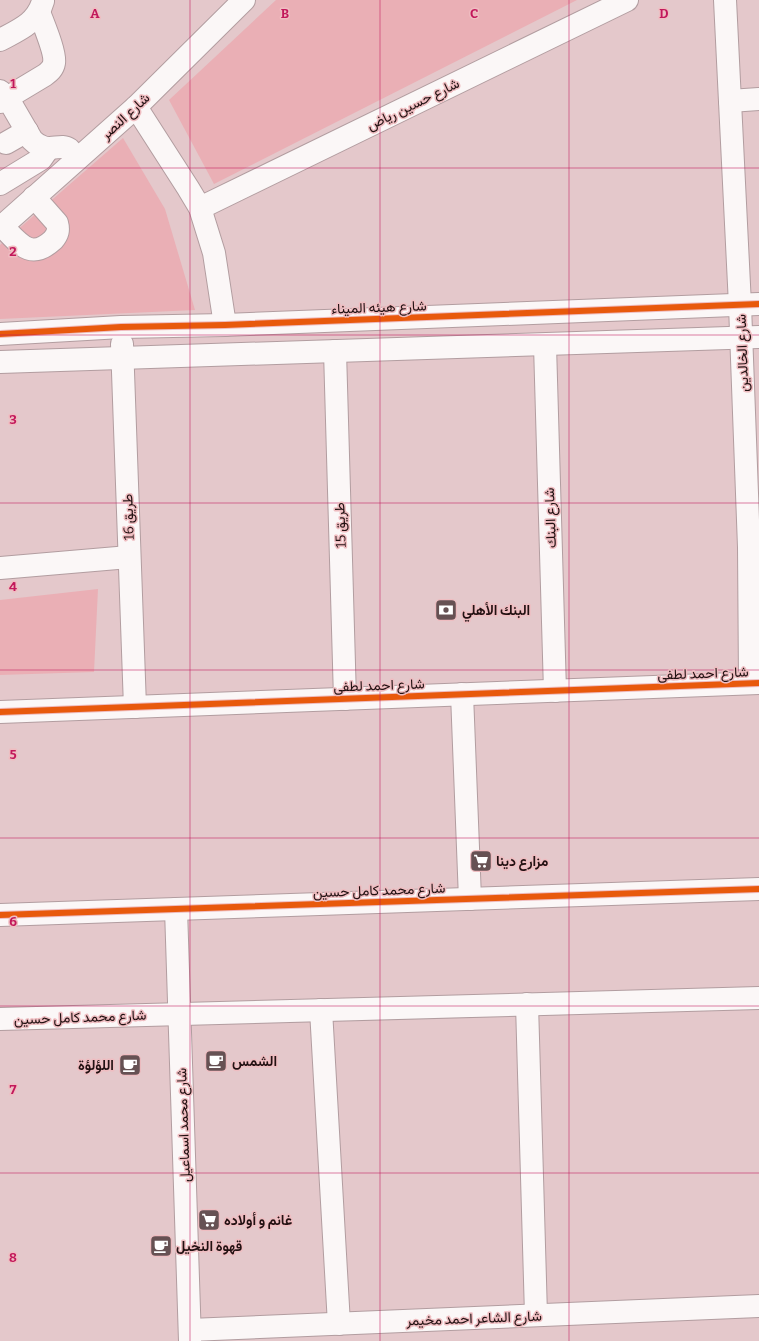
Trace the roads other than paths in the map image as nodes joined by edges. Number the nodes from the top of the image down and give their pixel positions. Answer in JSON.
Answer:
{"nodes":[{"id":1,"x":244,"y":0,"type":"edge"},
{"id":2,"x":627,"y":0,"type":"edge"},
{"id":3,"x":725,"y":0,"type":"edge"},
{"id":4,"x":41,"y":6,"type":"edge"},
{"id":5,"x":0,"y":40,"type":"edge"},
{"id":6,"x":2,"y":97,"type":"edge"},
{"id":7,"x":759,"y":99,"type":"edge"},
{"id":8,"x":730,"y":100,"type":"junction"},
{"id":9,"x":136,"y":107,"type":"junction"},
{"id":10,"x":27,"y":130,"type":"junction"},
{"id":11,"x":6,"y":143,"type":"dead end"},
{"id":12,"x":48,"y":148,"type":"junction"},
{"id":13,"x":76,"y":160,"type":"junction"},
{"id":14,"x":0,"y":184,"type":"edge"},
{"id":15,"x":34,"y":197,"type":"junction"},
{"id":16,"x":200,"y":208,"type":"junction"},
{"id":17,"x":1,"y":227,"type":"edge"},
{"id":18,"x":750,"y":304,"type":"edge"},
{"id":19,"x":225,"y":326,"type":"junction"},
{"id":20,"x":121,"y":327,"type":"junction"},
{"id":21,"x":0,"y":334,"type":"edge"},
{"id":22,"x":750,"y":337,"type":"edge"},
{"id":23,"x":545,"y":344,"type":"junction"},
{"id":24,"x":335,"y":351,"type":"junction"},
{"id":25,"x":123,"y":358,"type":"junction"},
{"id":26,"x":0,"y":362,"type":"edge"},
{"id":27,"x":754,"y":547,"type":"edge"},
{"id":28,"x":130,"y":556,"type":"junction"},
{"id":29,"x":0,"y":568,"type":"edge"},
{"id":30,"x":755,"y":683,"type":"edge"},
{"id":31,"x":555,"y":691,"type":"junction"},
{"id":32,"x":462,"y":694,"type":"junction"},
{"id":33,"x":345,"y":699,"type":"junction"},
{"id":34,"x":135,"y":707,"type":"junction"},
{"id":35,"x":0,"y":712,"type":"edge"},
{"id":36,"x":759,"y":889,"type":"edge"},
{"id":37,"x":470,"y":899,"type":"junction"},
{"id":38,"x":176,"y":909,"type":"junction"},
{"id":39,"x":0,"y":915,"type":"edge"},
{"id":40,"x":759,"y":998,"type":"edge"},
{"id":41,"x":527,"y":1004,"type":"junction"},
{"id":42,"x":321,"y":1010,"type":"junction"},
{"id":43,"x":180,"y":1014,"type":"junction"},
{"id":44,"x":0,"y":1019,"type":"edge"},
{"id":45,"x":759,"y":1306,"type":"edge"},
{"id":46,"x":536,"y":1315,"type":"junction"},
{"id":47,"x":340,"y":1324,"type":"junction"},
{"id":48,"x":190,"y":1336,"type":"edge"}],
"edges":[{"from":1,"to":9,"type":"street","name":"شارع النصر"},
{"from":2,"to":16,"type":"street","name":"شارع حسين رياض"},
{"from":3,"to":8,"type":"street","name":"شارع الخالدين"},
{"from":4,"to":5,"type":"street"},
{"from":4,"to":6,"type":"street"},
{"from":6,"to":10,"type":"street"},
{"from":7,"to":8,"type":"street"},
{"from":8,"to":18,"type":"street","name":"شارع الخالدين"},
{"from":9,"to":13,"type":"street","name":"شارع النصر"},
{"from":9,"to":16,"type":"street"},
{"from":10,"to":11,"type":"street"},
{"from":10,"to":12,"type":"street"},
{"from":12,"to":13,"type":"street"},
{"from":12,"to":14,"type":"street"},
{"from":13,"to":15,"type":"street","name":"شارع النصر"},
{"from":15,"to":17,"type":"street","name":"شارع النصر"},
{"from":15,"to":17,"type":"street"},
{"from":16,"to":19,"type":"street"},
{"from":18,"to":19,"type":"street","name":"شارع هيئه الميناء"},
{"from":18,"to":22,"type":"street","name":"شارع الخالدين"},
{"from":19,"to":20,"type":"street","name":"شارع هيئه الميناء"},
{"from":20,"to":21,"type":"street","name":"شارع هيئه الميناء"},
{"from":20,"to":25,"type":"street","name":"طريق 16"},
{"from":22,"to":23,"type":"street"},
{"from":22,"to":27,"type":"street","name":"شارع الخالدين"},
{"from":23,"to":24,"type":"street"},
{"from":23,"to":31,"type":"street","name":"شارع البنك"},
{"from":24,"to":25,"type":"street"},
{"from":24,"to":33,"type":"street","name":"طريق 15"},
{"from":25,"to":26,"type":"street"},
{"from":25,"to":28,"type":"street","name":"طريق 16"},
{"from":27,"to":30,"type":"street","name":"شارع الخالدين"},
{"from":28,"to":29,"type":"street"},
{"from":28,"to":34,"type":"street","name":"طريق 16"},
{"from":30,"to":31,"type":"street","name":"شارع احمد لطفى"},
{"from":31,"to":32,"type":"street","name":"شارع احمد لطفى"},
{"from":32,"to":33,"type":"street","name":"شارع احمد لطفى"},
{"from":32,"to":37,"type":"street"},
{"from":33,"to":34,"type":"street","name":"شارع احمد لطفى"},
{"from":34,"to":35,"type":"street","name":"شارع احمد لطفى"},
{"from":36,"to":37,"type":"street","name":"شارع محمد كامل حسين"},
{"from":37,"to":38,"type":"street","name":"شارع محمد كامل حسين"},
{"from":38,"to":39,"type":"street","name":"شارع محمد كامل حسين"},
{"from":38,"to":43,"type":"street","name":"شارع محمد اسماعيل"},
{"from":40,"to":41,"type":"street","name":"شارع محمد كامل حسين"},
{"from":41,"to":42,"type":"street","name":"شارع محمد كامل حسين"},
{"from":41,"to":46,"type":"street"},
{"from":42,"to":43,"type":"street","name":"شارع محمد كامل حسين"},
{"from":42,"to":47,"type":"street"},
{"from":43,"to":44,"type":"street","name":"شارع محمد كامل حسين"},
{"from":43,"to":48,"type":"street","name":"شارع محمد اسماعيل"},
{"from":45,"to":46,"type":"street","name":"شارع الشاعر احمد مخيمر"},
{"from":46,"to":47,"type":"street","name":"شارع الشاعر احمد مخيمر"},
{"from":47,"to":48,"type":"street","name":"شارع الشاعر احمد مخيمر"}]}
